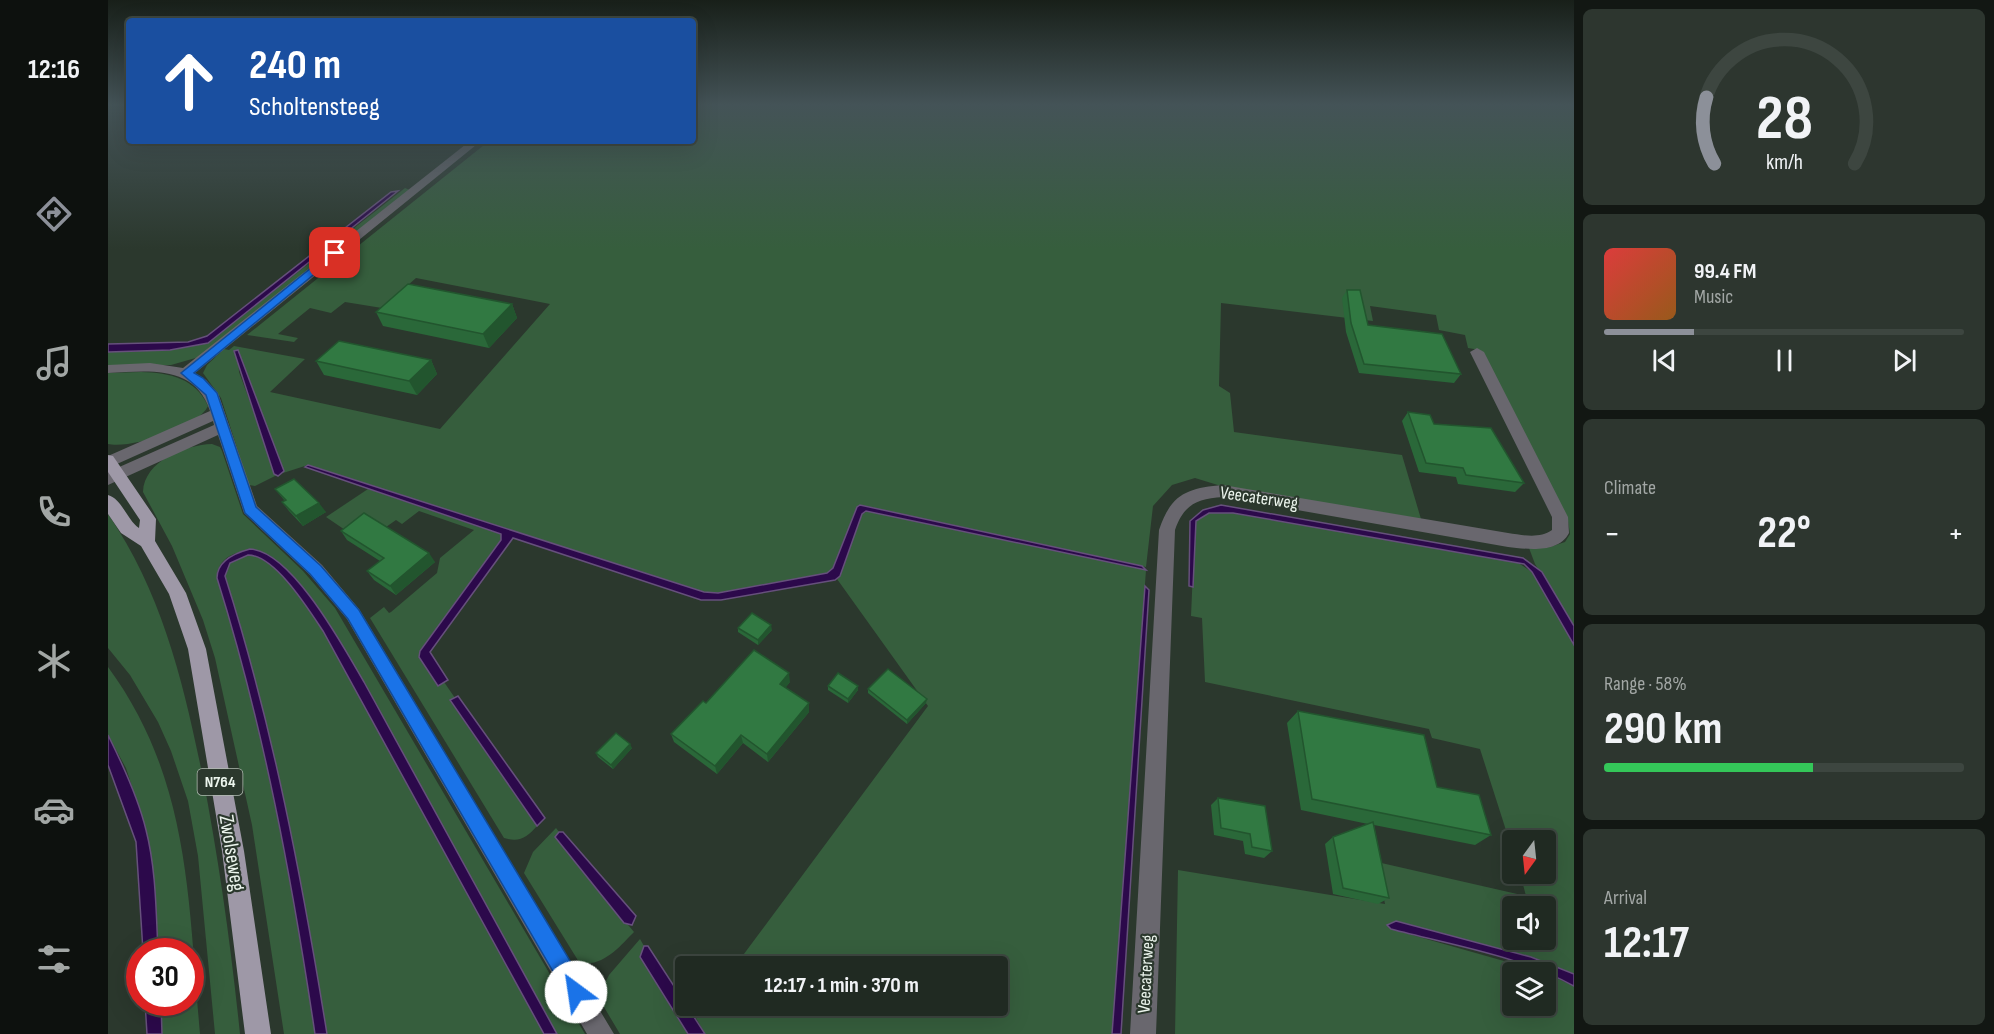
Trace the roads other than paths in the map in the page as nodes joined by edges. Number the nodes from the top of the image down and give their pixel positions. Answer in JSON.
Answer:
{"nodes":[{"id":1,"x":462,"y":152,"type":"edge"},
{"id":2,"x":1477,"y":352,"type":"dead end"},
{"id":3,"x":108,"y":369,"type":"edge"},
{"id":4,"x":186,"y":373,"type":"junction"},
{"id":5,"x":220,"y":420,"type":"junction"},
{"id":6,"x":110,"y":467,"type":"edge"},
{"id":7,"x":108,"y":501,"type":"edge"},
{"id":8,"x":147,"y":542,"type":"junction"},
{"id":9,"x":258,"y":1034,"type":"edge"},
{"id":10,"x":601,"y":1034,"type":"edge"},
{"id":11,"x":1143,"y":1034,"type":"edge"}],
"edges":[{"from":1,"to":4,"type":"street"},
{"from":2,"to":11,"type":"street","name":"Veecaterweg"},
{"from":3,"to":4,"type":"street"},
{"from":4,"to":5,"type":"street"},
{"from":5,"to":6,"type":"street"},
{"from":5,"to":10,"type":"street"},
{"from":6,"to":8,"type":"main road","name":"Zwolseweg","number":"N764"},
{"from":7,"to":8,"type":"main road","name":"Zwolseweg","number":"N764"},
{"from":8,"to":9,"type":"main road","name":"Zwolseweg","number":"N764"}]}
